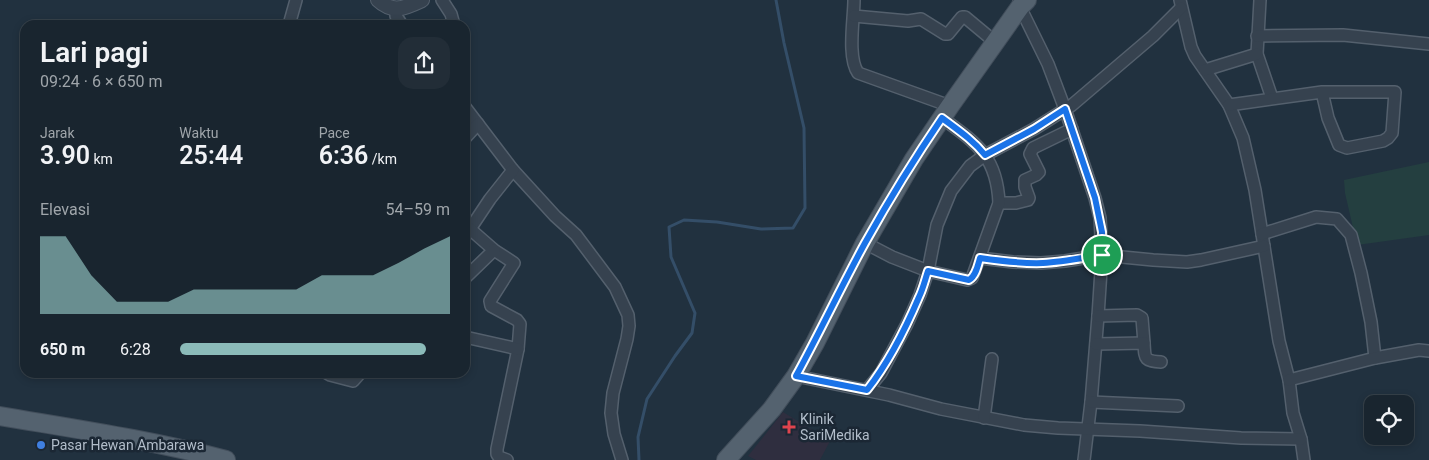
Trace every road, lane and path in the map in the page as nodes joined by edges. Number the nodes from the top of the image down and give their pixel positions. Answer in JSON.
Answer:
{"nodes":[{"id":1,"x":296,"y":0,"type":"edge"},
{"id":2,"x":378,"y":0,"type":"edge"},
{"id":3,"x":422,"y":0,"type":"edge"},
{"id":4,"x":442,"y":0,"type":"edge"},
{"id":5,"x":854,"y":0,"type":"edge"},
{"id":6,"x":1260,"y":0,"type":"edge"},
{"id":7,"x":1022,"y":2,"type":"edge"},
{"id":8,"x":1181,"y":4,"type":"edge"},
{"id":9,"x":396,"y":9,"type":"junction"},
{"id":10,"x":854,"y":16,"type":"junction"},
{"id":11,"x":290,"y":20,"type":"edge"},
{"id":12,"x":399,"y":20,"type":"edge"},
{"id":13,"x":453,"y":20,"type":"edge"},
{"id":14,"x":1257,"y":36,"type":"junction"},
{"id":15,"x":996,"y":42,"type":"junction"},
{"id":16,"x":1429,"y":44,"type":"edge"},
{"id":17,"x":1257,"y":54,"type":"junction"},
{"id":18,"x":1205,"y":70,"type":"junction"},
{"id":19,"x":1322,"y":92,"type":"junction"},
{"id":20,"x":1272,"y":98,"type":"junction"},
{"id":21,"x":1229,"y":105,"type":"junction"},
{"id":22,"x":1065,"y":109,"type":"junction"},
{"id":23,"x":946,"y":112,"type":"junction"},
{"id":24,"x":470,"y":114,"type":"edge"},
{"id":25,"x":478,"y":124,"type":"junction"},
{"id":26,"x":1072,"y":129,"type":"junction"},
{"id":27,"x":470,"y":133,"type":"edge"},
{"id":28,"x":985,"y":155,"type":"junction"},
{"id":29,"x":513,"y":170,"type":"junction"},
{"id":30,"x":999,"y":202,"type":"junction"},
{"id":31,"x":470,"y":223,"type":"edge"},
{"id":32,"x":470,"y":230,"type":"edge"},
{"id":33,"x":1262,"y":234,"type":"junction"},
{"id":34,"x":865,"y":243,"type":"junction"},
{"id":35,"x":1264,"y":246,"type":"junction"},
{"id":36,"x":494,"y":250,"type":"junction"},
{"id":37,"x":1102,"y":255,"type":"junction"},
{"id":38,"x":980,"y":258,"type":"junction"},
{"id":39,"x":928,"y":271,"type":"junction"},
{"id":40,"x":470,"y":273,"type":"edge"},
{"id":41,"x":1098,"y":316,"type":"junction"},
{"id":42,"x":470,"y":338,"type":"edge"},
{"id":43,"x":1144,"y":343,"type":"junction"},
{"id":44,"x":1096,"y":344,"type":"junction"},
{"id":45,"x":518,"y":348,"type":"junction"},
{"id":46,"x":1429,"y":351,"type":"edge"},
{"id":47,"x":1375,"y":358,"type":"junction"},
{"id":48,"x":992,"y":359,"type":"dead end"},
{"id":49,"x":1161,"y":362,"type":"dead end"},
{"id":50,"x":796,"y":376,"type":"junction"},
{"id":51,"x":340,"y":378,"type":"edge"},
{"id":52,"x":356,"y":378,"type":"edge"},
{"id":53,"x":1289,"y":380,"type":"junction"},
{"id":54,"x":867,"y":390,"type":"junction"},
{"id":55,"x":1092,"y":402,"type":"junction"},
{"id":56,"x":1178,"y":406,"type":"dead end"},
{"id":57,"x":0,"y":416,"type":"edge"},
{"id":58,"x":984,"y":418,"type":"junction"},
{"id":59,"x":1088,"y":428,"type":"junction"},
{"id":60,"x":1301,"y":439,"type":"junction"},
{"id":61,"x":731,"y":459,"type":"edge"},
{"id":62,"x":226,"y":460,"type":"edge"},
{"id":63,"x":507,"y":460,"type":"edge"},
{"id":64,"x":622,"y":460,"type":"edge"},
{"id":65,"x":1084,"y":460,"type":"edge"},
{"id":66,"x":1304,"y":460,"type":"edge"}],
"edges":[{"from":1,"to":11,"type":"street"},
{"from":2,"to":9,"type":"street"},
{"from":3,"to":9,"type":"street"},
{"from":4,"to":13,"type":"street"},
{"from":5,"to":10,"type":"street"},
{"from":6,"to":14,"type":"street"},
{"from":7,"to":15,"type":"main road"},
{"from":7,"to":22,"type":"street"},
{"from":8,"to":18,"type":"street"},
{"from":8,"to":22,"type":"street"},
{"from":9,"to":12,"type":"street"},
{"from":10,"to":15,"type":"street"},
{"from":10,"to":23,"type":"street"},
{"from":14,"to":16,"type":"street"},
{"from":14,"to":17,"type":"street"},
{"from":15,"to":23,"type":"main road"},
{"from":17,"to":18,"type":"street"},
{"from":17,"to":20,"type":"street"},
{"from":18,"to":21,"type":"street"},
{"from":19,"to":19,"type":"street"},
{"from":19,"to":20,"type":"street"},
{"from":20,"to":21,"type":"street"},
{"from":21,"to":33,"type":"street"},
{"from":22,"to":26,"type":"street"},
{"from":22,"to":28,"type":"street"},
{"from":23,"to":28,"type":"street"},
{"from":23,"to":34,"type":"main road"},
{"from":24,"to":25,"type":"street"},
{"from":25,"to":27,"type":"street"},
{"from":25,"to":29,"type":"street"},
{"from":26,"to":30,"type":"street"},
{"from":26,"to":37,"type":"street"},
{"from":28,"to":30,"type":"street"},
{"from":28,"to":39,"type":"street"},
{"from":29,"to":31,"type":"street"},
{"from":29,"to":64,"type":"street"},
{"from":30,"to":38,"type":"street"},
{"from":32,"to":36,"type":"street"},
{"from":33,"to":35,"type":"street"},
{"from":33,"to":47,"type":"street"},
{"from":34,"to":39,"type":"street"},
{"from":34,"to":50,"type":"main road"},
{"from":35,"to":37,"type":"street"},
{"from":35,"to":53,"type":"street"},
{"from":36,"to":40,"type":"street"},
{"from":36,"to":45,"type":"street"},
{"from":37,"to":38,"type":"street"},
{"from":37,"to":41,"type":"street"},
{"from":38,"to":39,"type":"street"},
{"from":39,"to":54,"type":"street"},
{"from":41,"to":43,"type":"street"},
{"from":41,"to":44,"type":"street"},
{"from":42,"to":45,"type":"street"},
{"from":43,"to":44,"type":"street"},
{"from":43,"to":49,"type":"street"},
{"from":44,"to":55,"type":"street"},
{"from":45,"to":63,"type":"street"},
{"from":46,"to":47,"type":"street"},
{"from":47,"to":53,"type":"street"},
{"from":48,"to":58,"type":"street"},
{"from":50,"to":54,"type":"street"},
{"from":50,"to":61,"type":"main road"},
{"from":51,"to":52,"type":"street"},
{"from":53,"to":60,"type":"street"},
{"from":54,"to":58,"type":"street"},
{"from":55,"to":56,"type":"street"},
{"from":55,"to":59,"type":"street"},
{"from":57,"to":62,"type":"main road"},
{"from":58,"to":59,"type":"street"},
{"from":59,"to":60,"type":"street"},
{"from":59,"to":65,"type":"street"},
{"from":60,"to":66,"type":"street"}]}
